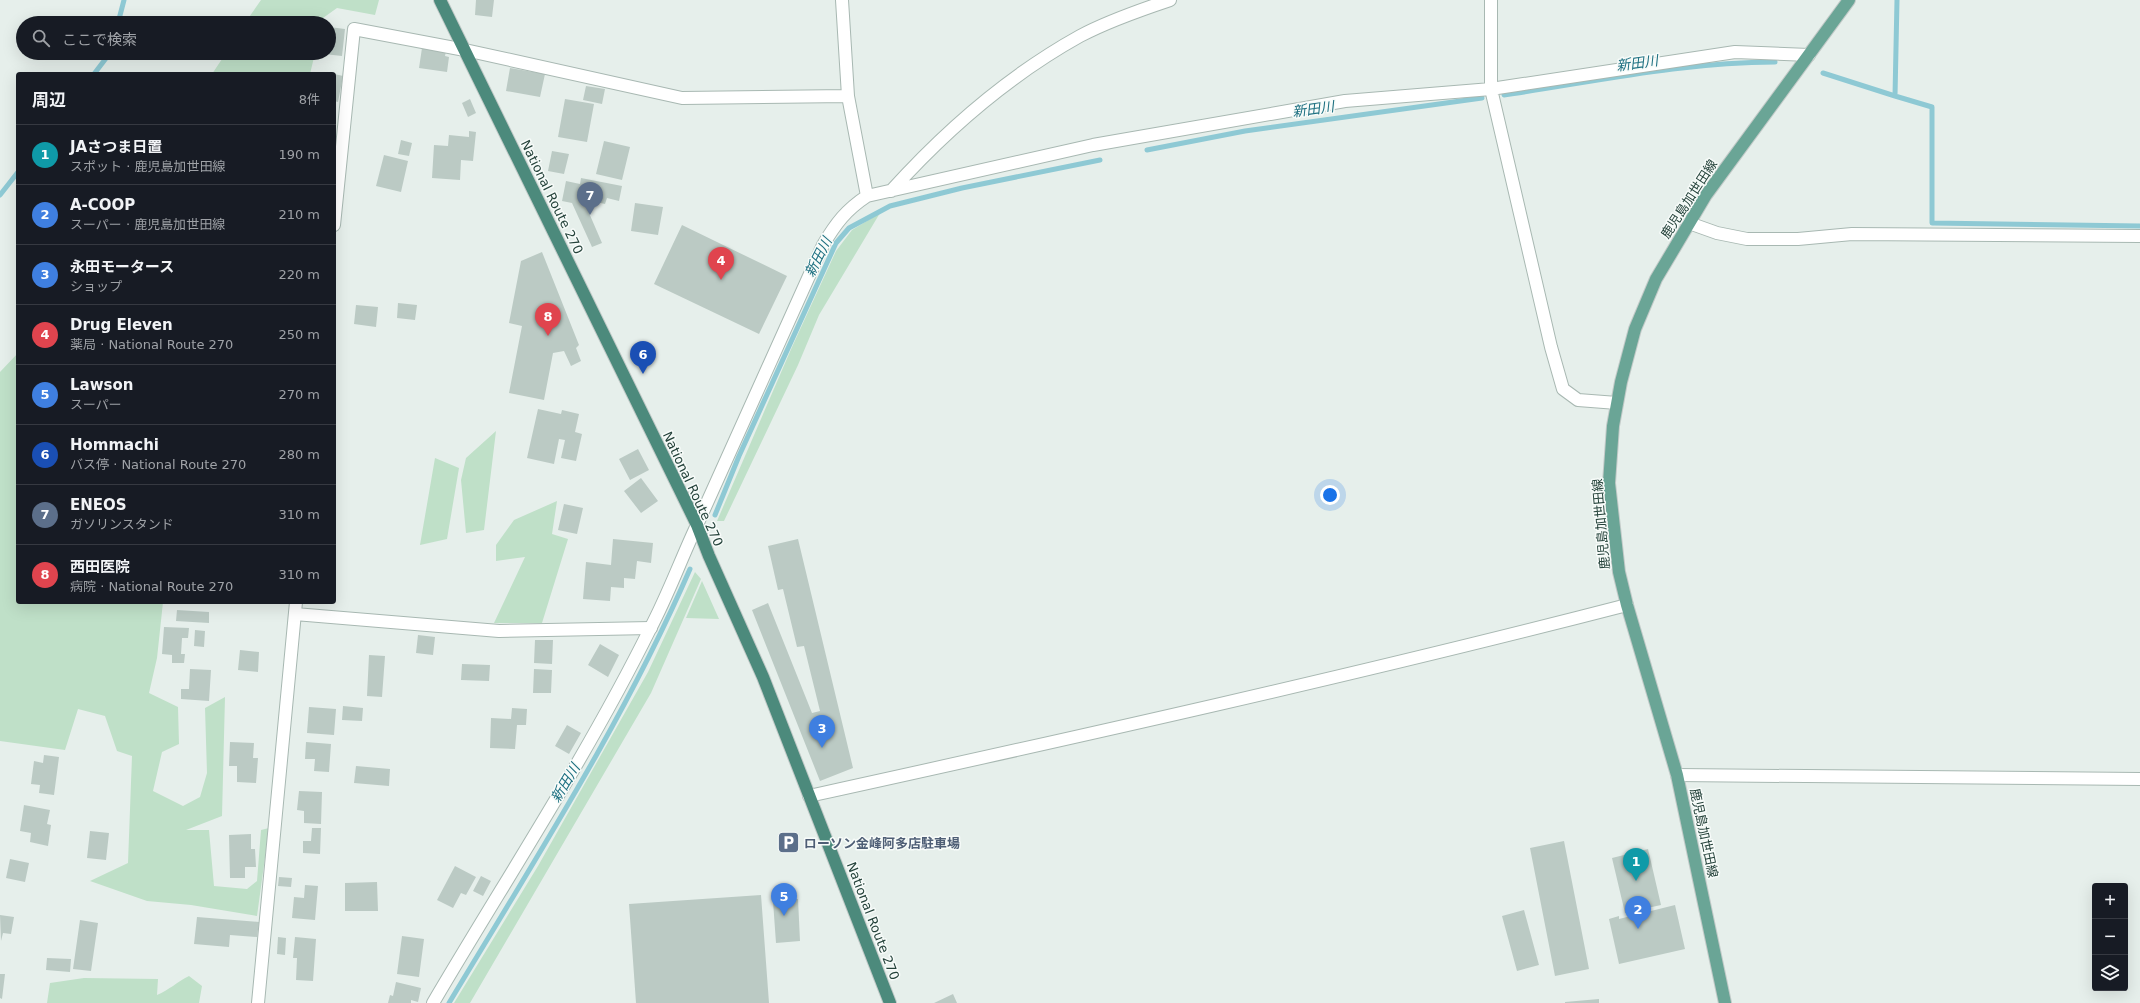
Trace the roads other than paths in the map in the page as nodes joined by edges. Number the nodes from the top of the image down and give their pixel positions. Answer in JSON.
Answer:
{"nodes":[{"id":1,"x":440,"y":0,"type":"edge"},
{"id":2,"x":842,"y":0,"type":"edge"},
{"id":3,"x":1170,"y":0,"type":"edge"},
{"id":4,"x":1491,"y":0,"type":"edge"},
{"id":5,"x":1849,"y":0,"type":"edge"},
{"id":6,"x":465,"y":50,"type":"junction"},
{"id":7,"x":1809,"y":55,"type":"junction"},
{"id":8,"x":1491,"y":89,"type":"junction"},
{"id":9,"x":848,"y":96,"type":"junction"},
{"id":10,"x":891,"y":191,"type":"junction"},
{"id":11,"x":867,"y":196,"type":"junction"},
{"id":12,"x":336,"y":205,"type":"edge"},
{"id":13,"x":1689,"y":223,"type":"junction"},
{"id":14,"x":2140,"y":236,"type":"edge"},
{"id":15,"x":1617,"y":403,"type":"junction"},
{"id":16,"x":697,"y":524,"type":"junction"},
{"id":17,"x":1627,"y":605,"type":"junction"},
{"id":18,"x":295,"y":608,"type":"edge"},
{"id":19,"x":651,"y":628,"type":"junction"},
{"id":20,"x":1677,"y":776,"type":"junction"},
{"id":21,"x":2140,"y":779,"type":"edge"},
{"id":22,"x":809,"y":796,"type":"junction"},
{"id":23,"x":258,"y":1003,"type":"edge"},
{"id":24,"x":433,"y":1003,"type":"edge"},
{"id":25,"x":890,"y":1003,"type":"edge"},
{"id":26,"x":1725,"y":1003,"type":"edge"}],
"edges":[{"from":1,"to":6,"type":"highway","name":"National Route 270"},
{"from":2,"to":9,"type":"street"},
{"from":3,"to":10,"type":"street"},
{"from":4,"to":8,"type":"street"},
{"from":5,"to":7,"type":"main road","name":"鹿児島加世田線"},
{"from":6,"to":9,"type":"street"},
{"from":6,"to":12,"type":"street"},
{"from":6,"to":16,"type":"highway","name":"National Route 270"},
{"from":7,"to":8,"type":"street"},
{"from":7,"to":13,"type":"main road","name":"鹿児島加世田線"},
{"from":8,"to":10,"type":"street"},
{"from":8,"to":15,"type":"street"},
{"from":9,"to":11,"type":"street"},
{"from":10,"to":11,"type":"street"},
{"from":11,"to":16,"type":"street"},
{"from":13,"to":14,"type":"street"},
{"from":13,"to":15,"type":"main road","name":"鹿児島加世田線"},
{"from":15,"to":17,"type":"main road","name":"鹿児島加世田線"},
{"from":16,"to":19,"type":"street"},
{"from":16,"to":22,"type":"highway","name":"National Route 270"},
{"from":17,"to":20,"type":"main road","name":"鹿児島加世田線"},
{"from":17,"to":22,"type":"street"},
{"from":18,"to":19,"type":"street"},
{"from":18,"to":23,"type":"street"},
{"from":19,"to":24,"type":"street"},
{"from":20,"to":21,"type":"street"},
{"from":20,"to":26,"type":"main road","name":"鹿児島加世田線"},
{"from":22,"to":25,"type":"highway","name":"National Route 270"}]}
